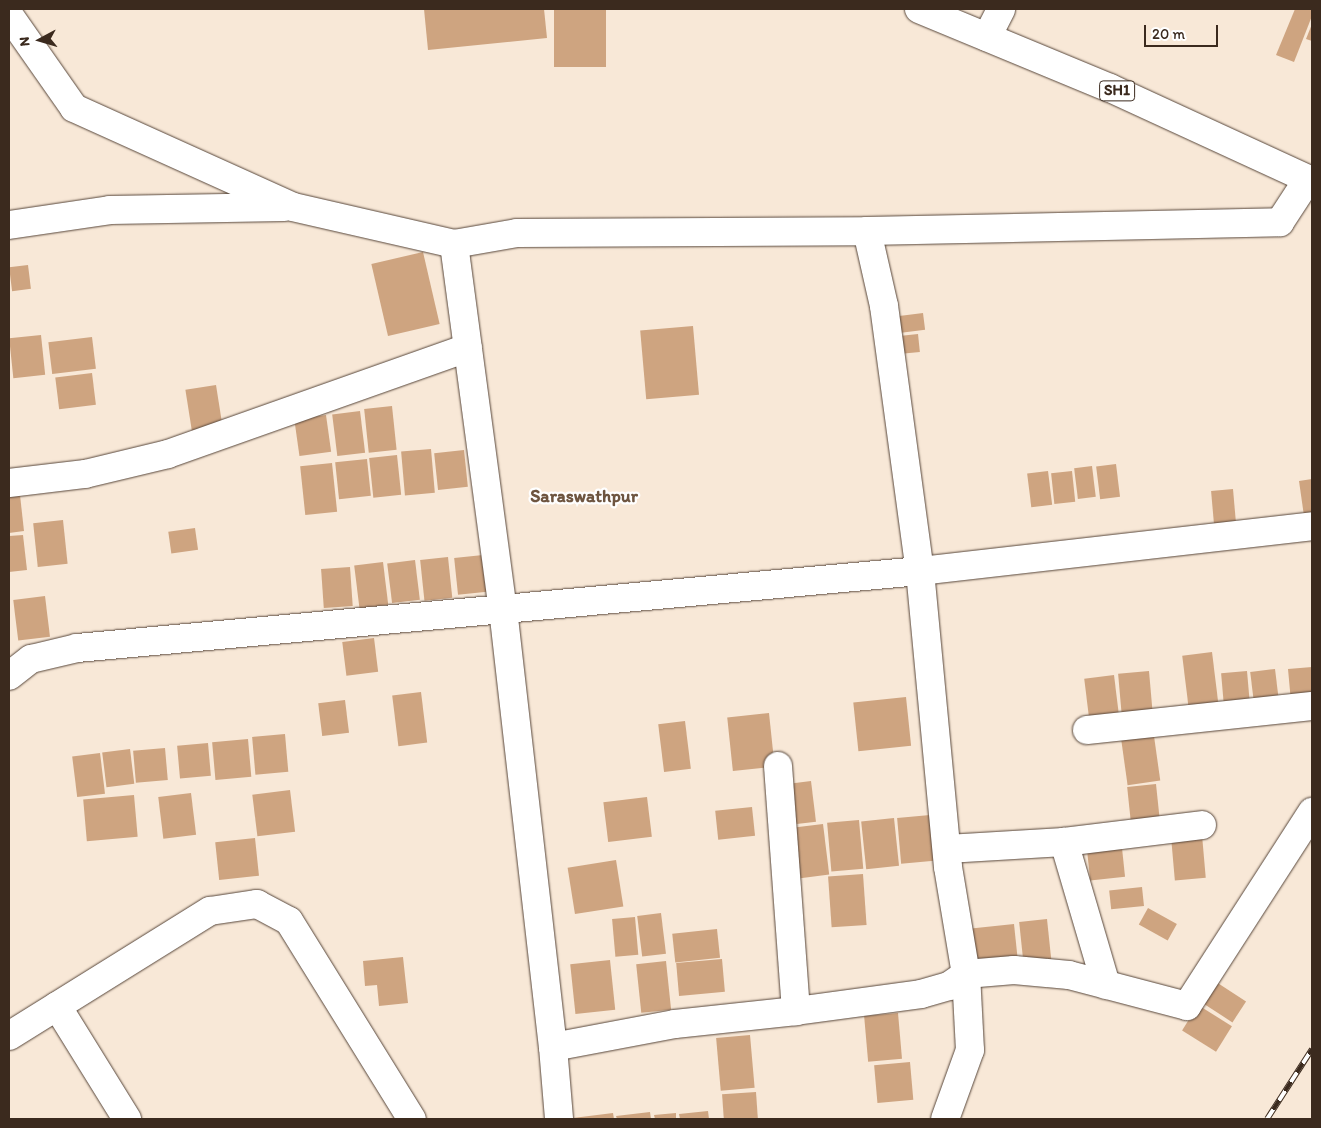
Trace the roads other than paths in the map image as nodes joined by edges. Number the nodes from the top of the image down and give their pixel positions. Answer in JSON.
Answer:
{"nodes":[{"id":1,"x":919,"y":9,"type":"edge"},
{"id":2,"x":1001,"y":9,"type":"edge"},
{"id":3,"x":9,"y":15,"type":"edge"},
{"id":4,"x":987,"y":37,"type":"junction"},
{"id":5,"x":1310,"y":180,"type":"edge"},
{"id":6,"x":293,"y":207,"type":"junction"},
{"id":7,"x":9,"y":225,"type":"edge"},
{"id":8,"x":867,"y":231,"type":"junction"},
{"id":9,"x":454,"y":244,"type":"junction"},
{"id":10,"x":468,"y":348,"type":"junction"},
{"id":11,"x":9,"y":483,"type":"edge"},
{"id":12,"x":1312,"y":526,"type":"edge"},
{"id":13,"x":920,"y":571,"type":"junction"},
{"id":14,"x":503,"y":609,"type":"junction"},
{"id":15,"x":9,"y":676,"type":"edge"},
{"id":16,"x":1312,"y":706,"type":"edge"},
{"id":17,"x":1087,"y":730,"type":"dead end"},
{"id":18,"x":778,"y":766,"type":"dead end"},
{"id":19,"x":1312,"y":812,"type":"edge"},
{"id":20,"x":1202,"y":825,"type":"dead end"},
{"id":21,"x":1064,"y":842,"type":"junction"},
{"id":22,"x":947,"y":849,"type":"junction"},
{"id":23,"x":966,"y":974,"type":"junction"},
{"id":24,"x":1106,"y":985,"type":"junction"},
{"id":25,"x":57,"y":1006,"type":"junction"},
{"id":26,"x":796,"y":1011,"type":"junction"},
{"id":27,"x":9,"y":1036,"type":"edge"},
{"id":28,"x":553,"y":1047,"type":"junction"},
{"id":29,"x":127,"y":1119,"type":"edge"},
{"id":30,"x":412,"y":1119,"type":"edge"},
{"id":31,"x":559,"y":1119,"type":"edge"},
{"id":32,"x":944,"y":1119,"type":"edge"}],
"edges":[{"from":1,"to":4,"type":"street","number":"SH1"},
{"from":2,"to":4,"type":"street"},
{"from":3,"to":6,"type":"street"},
{"from":4,"to":5,"type":"street","number":"SH1"},
{"from":5,"to":8,"type":"street"},
{"from":6,"to":7,"type":"street"},
{"from":6,"to":9,"type":"street"},
{"from":8,"to":9,"type":"street"},
{"from":8,"to":13,"type":"street"},
{"from":9,"to":10,"type":"street"},
{"from":10,"to":11,"type":"street"},
{"from":10,"to":14,"type":"street"},
{"from":12,"to":13,"type":"street"},
{"from":13,"to":14,"type":"street"},
{"from":13,"to":22,"type":"street"},
{"from":14,"to":15,"type":"street"},
{"from":14,"to":28,"type":"street"},
{"from":16,"to":17,"type":"street"},
{"from":18,"to":26,"type":"street"},
{"from":19,"to":24,"type":"street"},
{"from":20,"to":21,"type":"street"},
{"from":21,"to":22,"type":"street"},
{"from":21,"to":24,"type":"street"},
{"from":22,"to":23,"type":"street"},
{"from":23,"to":24,"type":"street"},
{"from":23,"to":26,"type":"street"},
{"from":23,"to":32,"type":"street"},
{"from":25,"to":27,"type":"street"},
{"from":25,"to":29,"type":"street"},
{"from":25,"to":30,"type":"street"},
{"from":26,"to":28,"type":"street"},
{"from":28,"to":31,"type":"street"}]}
